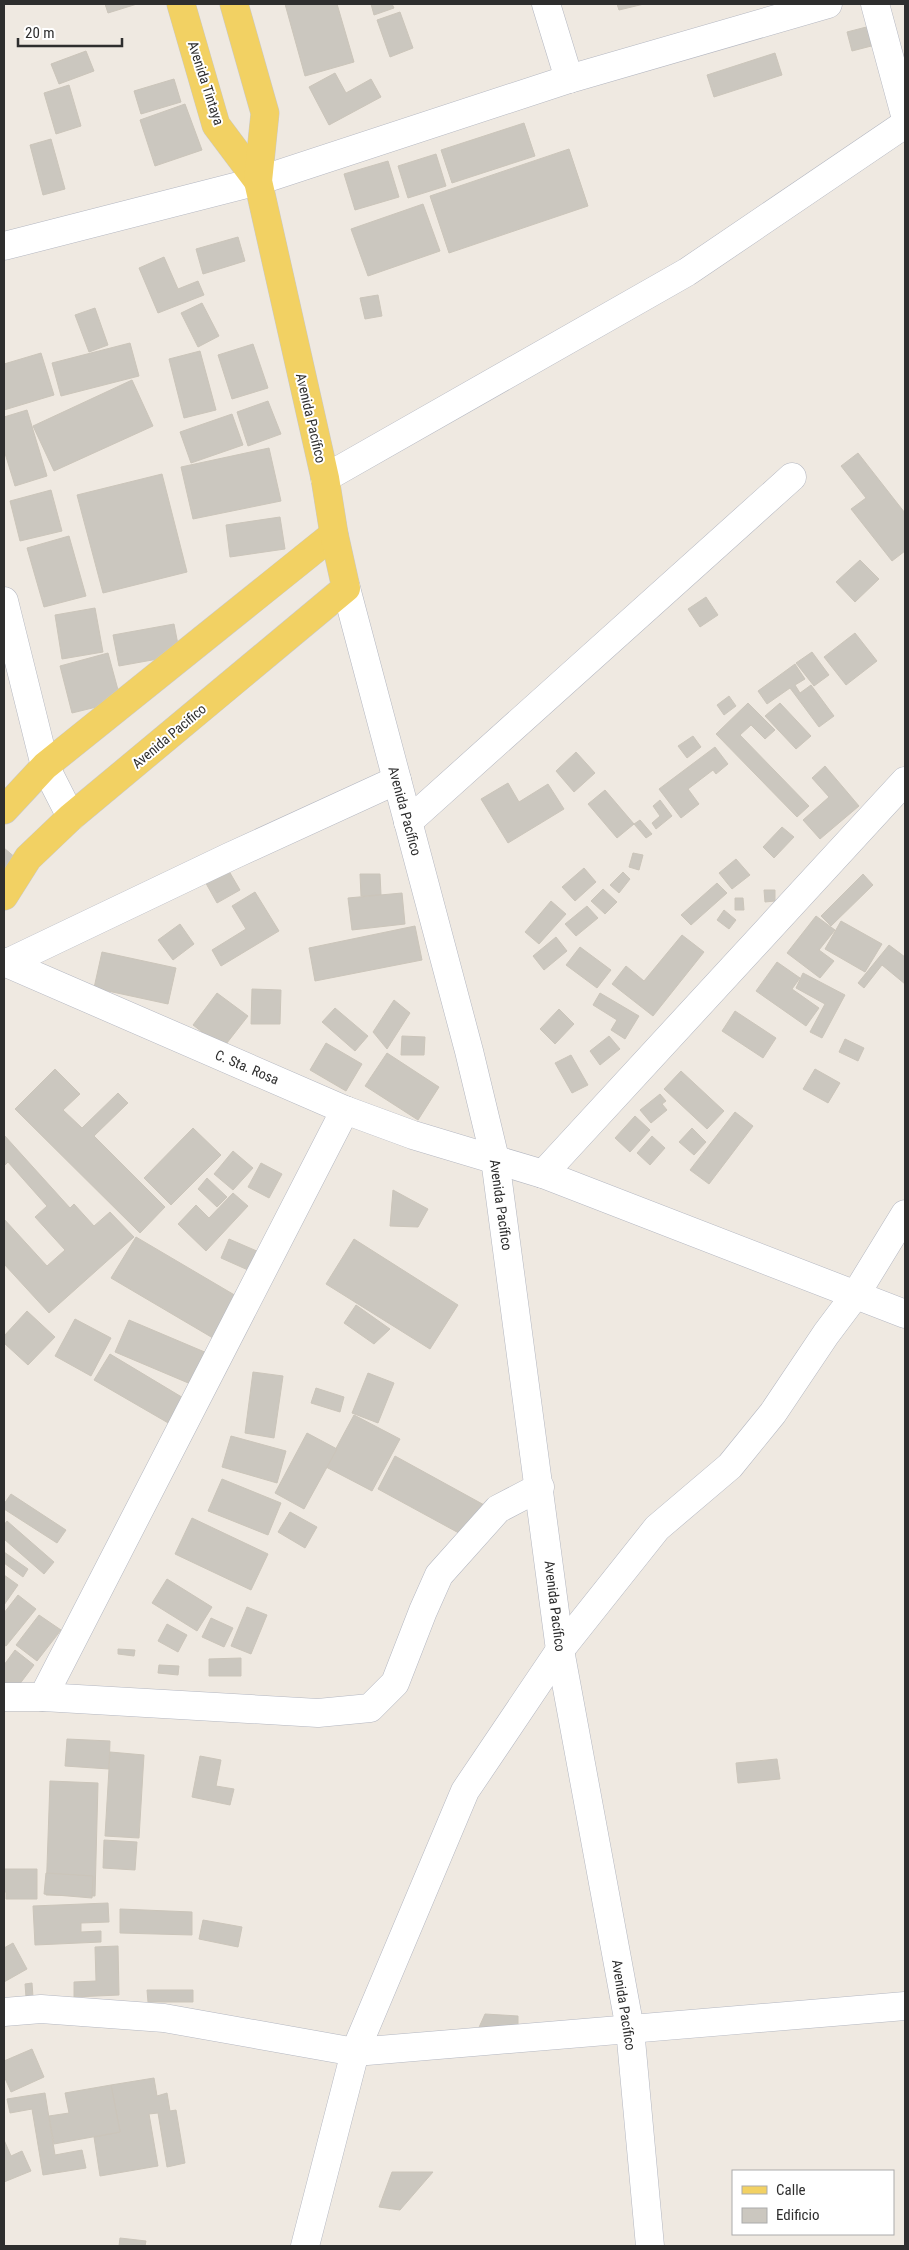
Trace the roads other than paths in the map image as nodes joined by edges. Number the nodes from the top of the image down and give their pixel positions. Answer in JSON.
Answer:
{"nodes":[{"id":1,"x":181,"y":4,"type":"edge"},
{"id":2,"x":234,"y":4,"type":"edge"},
{"id":3,"x":546,"y":4,"type":"edge"},
{"id":4,"x":828,"y":4,"type":"edge"},
{"id":5,"x":875,"y":4,"type":"edge"},
{"id":6,"x":569,"y":79,"type":"junction"},
{"id":7,"x":905,"y":115,"type":"edge"},
{"id":8,"x":905,"y":124,"type":"edge"},
{"id":9,"x":258,"y":181,"type":"junction"},
{"id":10,"x":4,"y":246,"type":"edge"},
{"id":11,"x":792,"y":477,"type":"dead end"},
{"id":12,"x":325,"y":478,"type":"junction"},
{"id":13,"x":334,"y":534,"type":"junction"},
{"id":14,"x":346,"y":588,"type":"junction"},
{"id":15,"x":4,"y":601,"type":"edge"},
{"id":16,"x":45,"y":766,"type":"junction"},
{"id":17,"x":396,"y":780,"type":"junction"},
{"id":18,"x":905,"y":781,"type":"edge"},
{"id":19,"x":4,"y":810,"type":"edge"},
{"id":20,"x":71,"y":817,"type":"junction"},
{"id":21,"x":408,"y":822,"type":"junction"},
{"id":22,"x":4,"y":896,"type":"edge"},
{"id":23,"x":6,"y":962,"type":"edge"},
{"id":24,"x":345,"y":1110,"type":"junction"},
{"id":25,"x":495,"y":1159,"type":"junction"},
{"id":26,"x":543,"y":1174,"type":"junction"},
{"id":27,"x":905,"y":1214,"type":"edge"},
{"id":28,"x":856,"y":1294,"type":"junction"},
{"id":29,"x":905,"y":1314,"type":"edge"},
{"id":30,"x":540,"y":1487,"type":"junction"},
{"id":31,"x":560,"y":1650,"type":"junction"},
{"id":32,"x":4,"y":1697,"type":"edge"},
{"id":33,"x":43,"y":1697,"type":"junction"},
{"id":34,"x":905,"y":2006,"type":"edge"},
{"id":35,"x":4,"y":2012,"type":"edge"},
{"id":36,"x":630,"y":2029,"type":"junction"},
{"id":37,"x":355,"y":2052,"type":"junction"},
{"id":38,"x":305,"y":2246,"type":"edge"},
{"id":39,"x":650,"y":2246,"type":"edge"}],
"edges":[{"from":1,"to":9,"type":"main road","name":"Avenida Tintaya"},
{"from":2,"to":9,"type":"main road"},
{"from":3,"to":6,"type":"street"},
{"from":4,"to":6,"type":"street"},
{"from":5,"to":7,"type":"street"},
{"from":6,"to":9,"type":"street"},
{"from":8,"to":12,"type":"street"},
{"from":9,"to":10,"type":"street"},
{"from":9,"to":12,"type":"main road","name":"Avenida Pacífico"},
{"from":11,"to":21,"type":"street"},
{"from":12,"to":13,"type":"main road","name":"Avenida Pacífico"},
{"from":13,"to":14,"type":"main road","name":"Avenida Pacífico"},
{"from":13,"to":16,"type":"main road"},
{"from":14,"to":17,"type":"street","name":"Avenida Pacífico"},
{"from":14,"to":20,"type":"main road","name":"Avenida Pacifico"},
{"from":15,"to":16,"type":"street"},
{"from":16,"to":19,"type":"main road"},
{"from":16,"to":20,"type":"street"},
{"from":17,"to":21,"type":"street","name":"Avenida Pacífico"},
{"from":17,"to":23,"type":"street"},
{"from":18,"to":26,"type":"street"},
{"from":20,"to":22,"type":"main road","name":"Avenida Pacifico"},
{"from":21,"to":25,"type":"street","name":"Avenida Pacífico"},
{"from":23,"to":24,"type":"street","name":"C. Sta. Rosa"},
{"from":24,"to":25,"type":"street","name":"C. Sta. Rosa"},
{"from":24,"to":33,"type":"street"},
{"from":25,"to":26,"type":"street","name":"C. Sta. Rosa"},
{"from":25,"to":30,"type":"street","name":"Avenida Pacífico"},
{"from":26,"to":28,"type":"street","name":"C. Sta. Rosa"},
{"from":27,"to":28,"type":"street"},
{"from":28,"to":29,"type":"street","name":"C. Sta. Rosa"},
{"from":28,"to":31,"type":"street"},
{"from":30,"to":31,"type":"street","name":"Avenida Pacífico"},
{"from":30,"to":33,"type":"street"},
{"from":31,"to":36,"type":"street","name":"Avenida Pacífico"},
{"from":31,"to":37,"type":"street"},
{"from":32,"to":33,"type":"street"},
{"from":34,"to":36,"type":"street"},
{"from":35,"to":37,"type":"street"},
{"from":36,"to":37,"type":"street"},
{"from":36,"to":39,"type":"street","name":"Avenida Pacífico"},
{"from":37,"to":38,"type":"street"}]}
